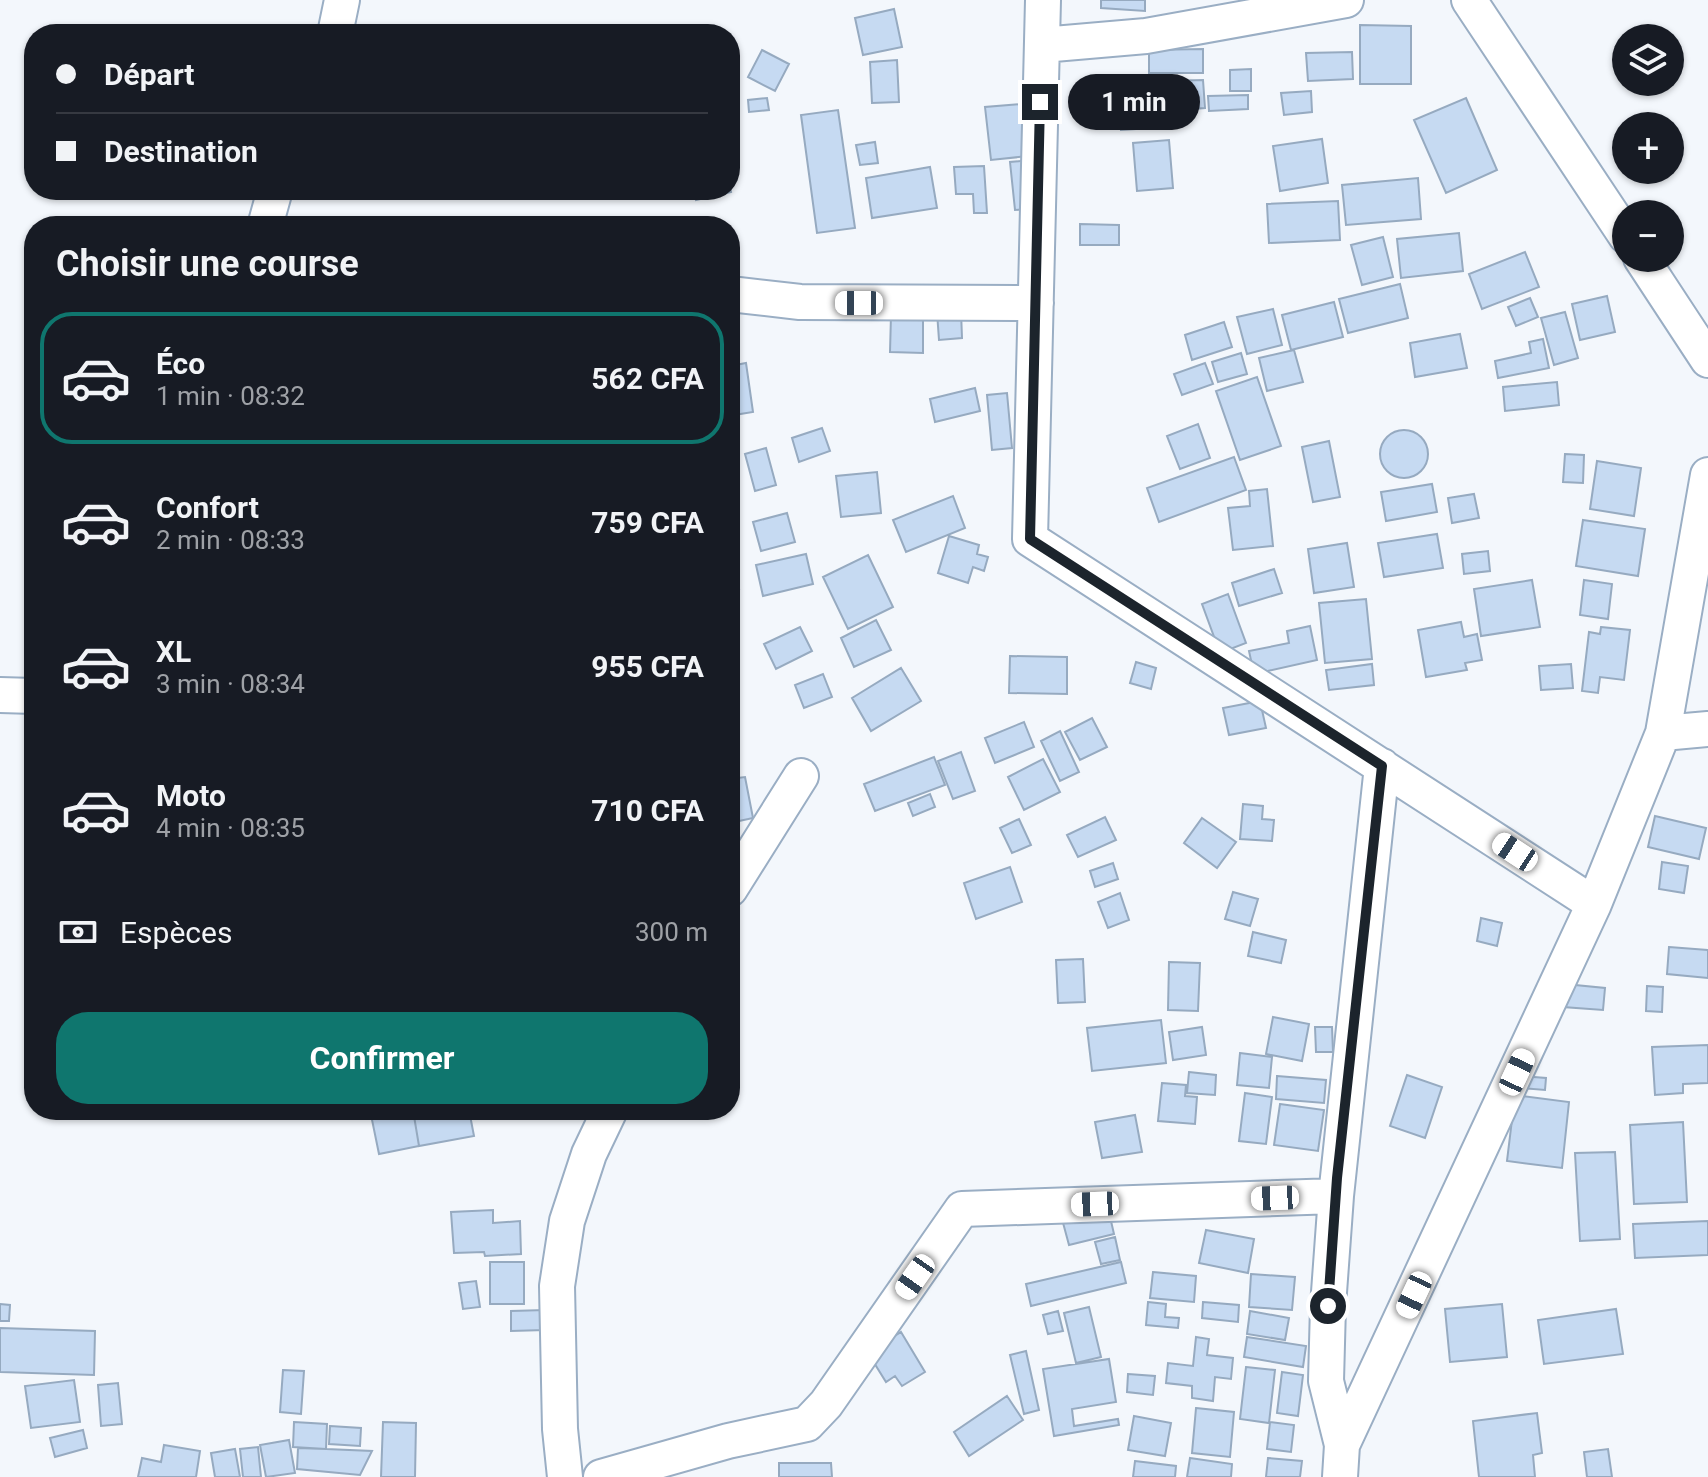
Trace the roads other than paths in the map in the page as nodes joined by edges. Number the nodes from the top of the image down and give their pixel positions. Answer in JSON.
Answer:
{"nodes":[{"id":1,"x":342,"y":0,"type":"edge"},
{"id":2,"x":1043,"y":0,"type":"edge"},
{"id":3,"x":1346,"y":0,"type":"edge"},
{"id":4,"x":1469,"y":0,"type":"edge"},
{"id":5,"x":337,"y":24,"type":"edge"},
{"id":6,"x":1042,"y":45,"type":"junction"},
{"id":7,"x":1612,"y":215,"type":"edge"},
{"id":8,"x":1650,"y":272,"type":"edge"},
{"id":9,"x":740,"y":295,"type":"edge"},
{"id":10,"x":1036,"y":303,"type":"junction"},
{"id":11,"x":1708,"y":360,"type":"edge"},
{"id":12,"x":1708,"y":475,"type":"edge"},
{"id":13,"x":0,"y":695,"type":"edge"},
{"id":14,"x":24,"y":696,"type":"edge"},
{"id":15,"x":1708,"y":729,"type":"edge"},
{"id":16,"x":1663,"y":733,"type":"junction"},
{"id":17,"x":1382,"y":766,"type":"junction"},
{"id":18,"x":801,"y":776,"type":"dead end"},
{"id":19,"x":740,"y":873,"type":"edge"},
{"id":20,"x":1594,"y":904,"type":"junction"},
{"id":21,"x":605,"y":1120,"type":"edge"},
{"id":22,"x":1336,"y":1196,"type":"junction"},
{"id":23,"x":1341,"y":1461,"type":"edge"},
{"id":24,"x":565,"y":1477,"type":"edge"},
{"id":25,"x":601,"y":1477,"type":"edge"}],
"edges":[{"from":1,"to":5,"type":"street"},
{"from":2,"to":6,"type":"street"},
{"from":3,"to":6,"type":"street"},
{"from":4,"to":7,"type":"street"},
{"from":6,"to":10,"type":"street"},
{"from":8,"to":11,"type":"street"},
{"from":9,"to":10,"type":"street"},
{"from":10,"to":17,"type":"street"},
{"from":12,"to":16,"type":"street"},
{"from":13,"to":14,"type":"street"},
{"from":15,"to":16,"type":"street"},
{"from":16,"to":20,"type":"street"},
{"from":17,"to":20,"type":"street"},
{"from":17,"to":22,"type":"street"},
{"from":18,"to":19,"type":"street"},
{"from":20,"to":23,"type":"street"},
{"from":21,"to":24,"type":"street"},
{"from":22,"to":23,"type":"street"},
{"from":22,"to":25,"type":"street"}]}
